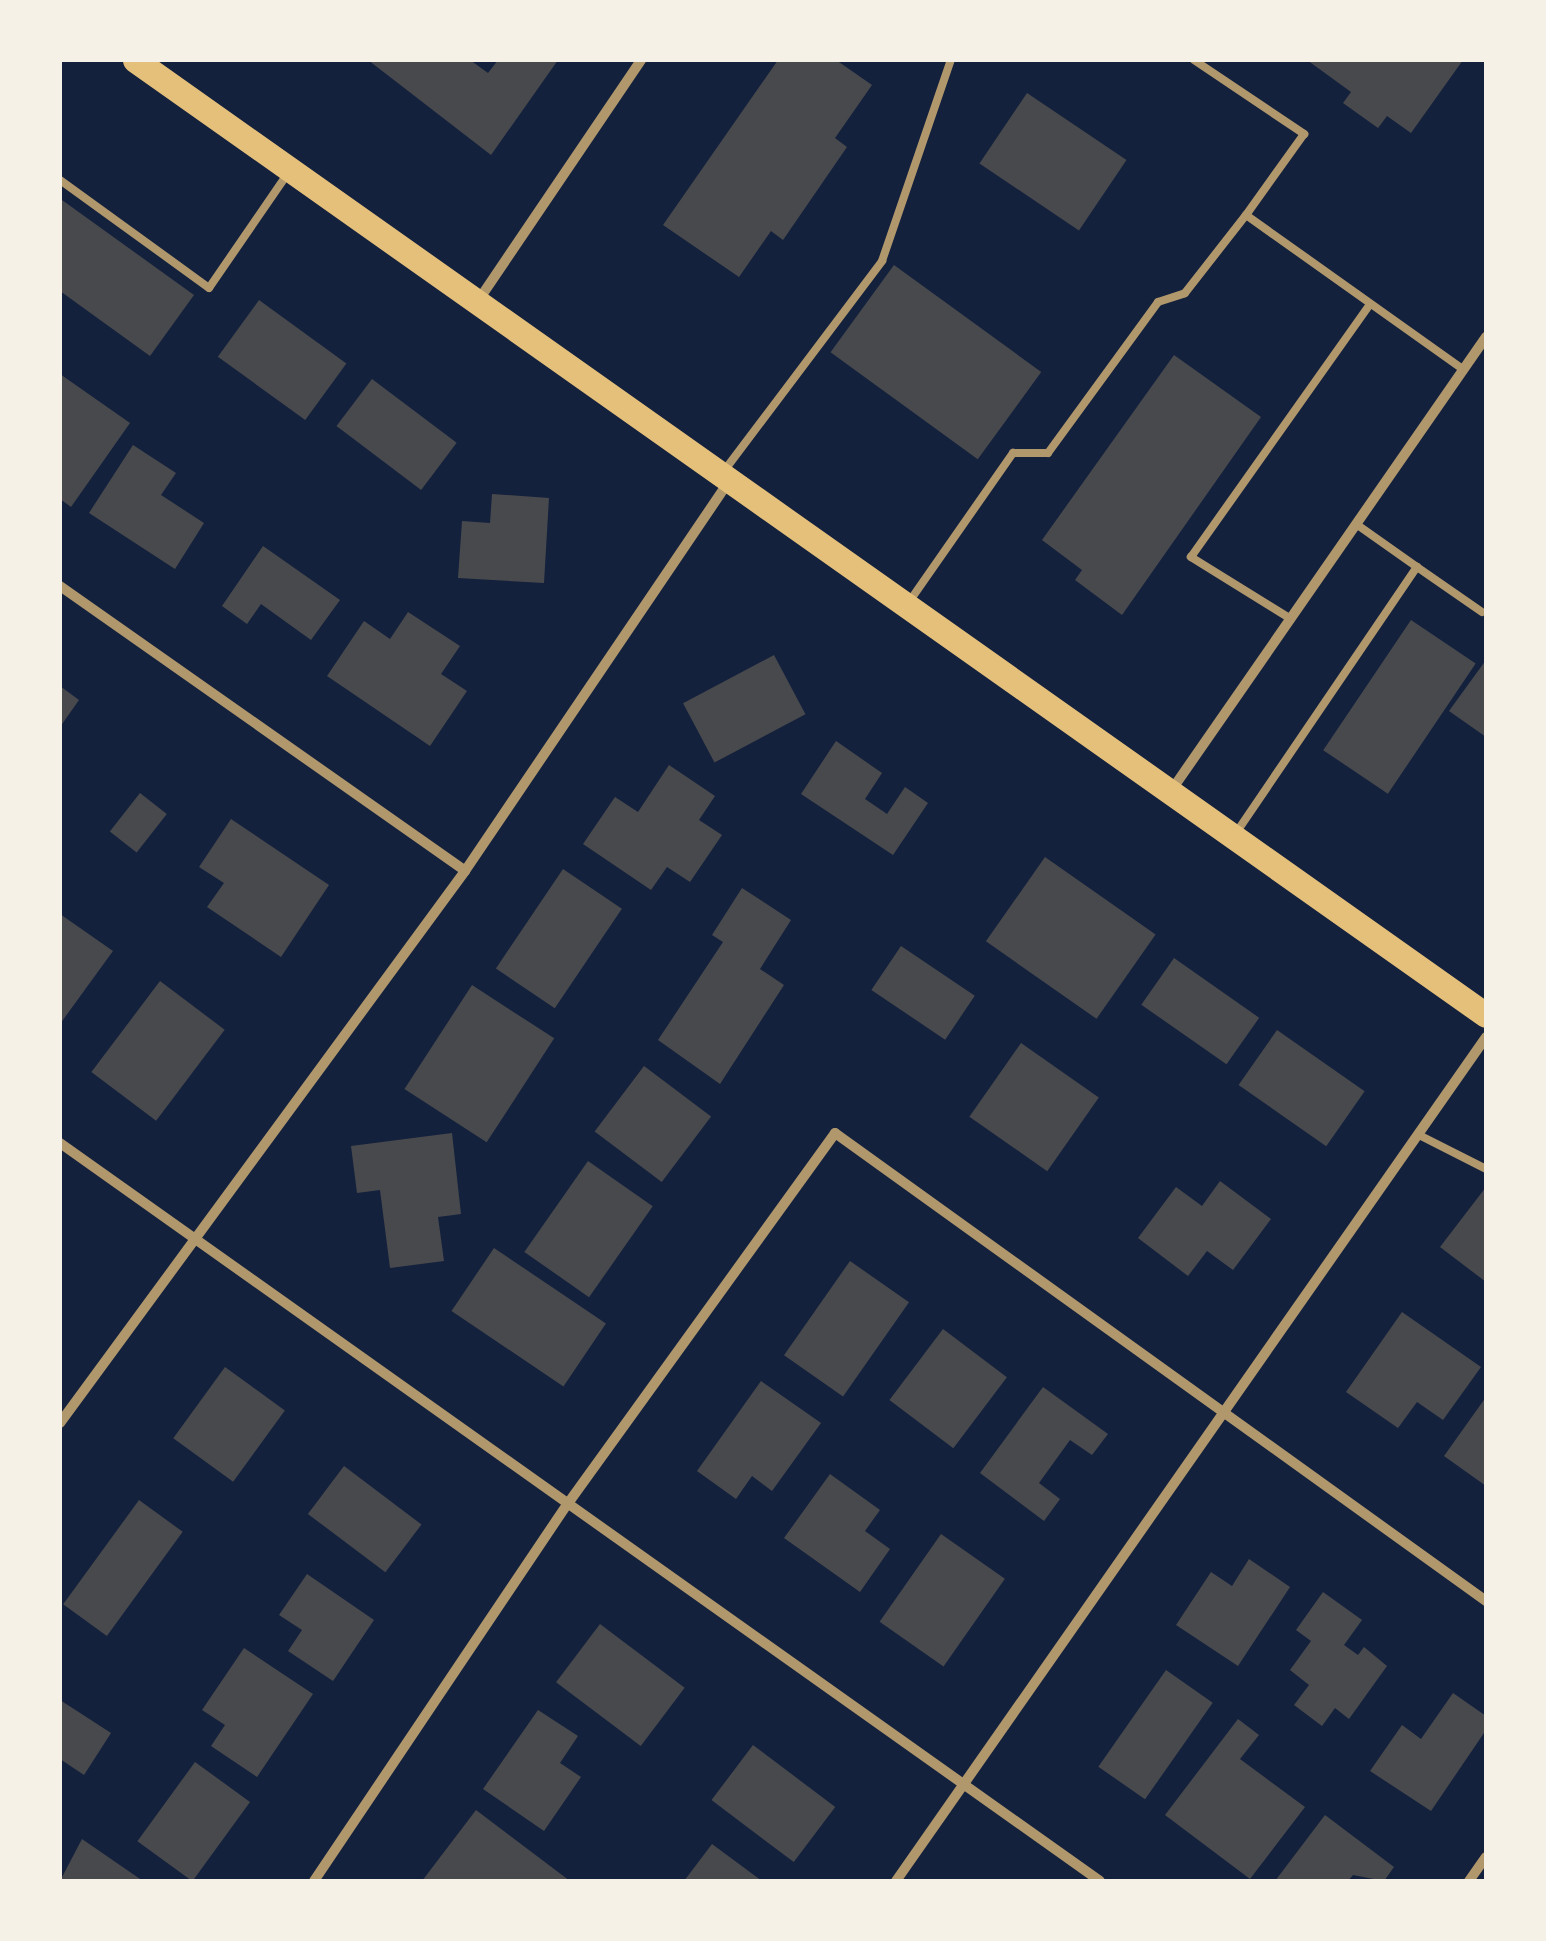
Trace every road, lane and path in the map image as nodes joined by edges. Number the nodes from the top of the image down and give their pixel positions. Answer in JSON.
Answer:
{"nodes":[{"id":1,"x":135,"y":60,"type":"edge"},
{"id":2,"x":641,"y":60,"type":"edge"},
{"id":3,"x":952,"y":60,"type":"edge"},
{"id":4,"x":1194,"y":60,"type":"edge"},
{"id":5,"x":290,"y":170,"type":"junction"},
{"id":6,"x":60,"y":180,"type":"edge"},
{"id":7,"x":1246,"y":215,"type":"junction"},
{"id":8,"x":477,"y":302,"type":"junction"},
{"id":9,"x":1370,"y":304,"type":"junction"},
{"id":10,"x":1486,"y":337,"type":"edge"},
{"id":11,"x":1464,"y":370,"type":"junction"},
{"id":12,"x":726,"y":478,"type":"junction"},
{"id":13,"x":1356,"y":524,"type":"junction"},
{"id":14,"x":1418,"y":567,"type":"junction"},
{"id":15,"x":60,"y":586,"type":"edge"},
{"id":16,"x":906,"y":606,"type":"junction"},
{"id":17,"x":1482,"y":612,"type":"dead end"},
{"id":18,"x":1291,"y":618,"type":"junction"},
{"id":19,"x":1170,"y":792,"type":"junction"},
{"id":20,"x":1234,"y":837,"type":"junction"},
{"id":21,"x":464,"y":871,"type":"junction"},
{"id":22,"x":1486,"y":1015,"type":"edge"},
{"id":23,"x":1486,"y":1037,"type":"edge"},
{"id":24,"x":1419,"y":1135,"type":"junction"},
{"id":25,"x":60,"y":1143,"type":"edge"},
{"id":26,"x":1486,"y":1169,"type":"edge"},
{"id":27,"x":194,"y":1237,"type":"junction"},
{"id":28,"x":1222,"y":1416,"type":"junction"},
{"id":29,"x":60,"y":1423,"type":"edge"},
{"id":30,"x":568,"y":1502,"type":"junction"},
{"id":31,"x":1486,"y":1600,"type":"edge"},
{"id":32,"x":960,"y":1784,"type":"junction"},
{"id":33,"x":1486,"y":1858,"type":"edge"},
{"id":34,"x":314,"y":1881,"type":"edge"},
{"id":35,"x":896,"y":1881,"type":"edge"},
{"id":36,"x":1100,"y":1881,"type":"edge"},
{"id":37,"x":1469,"y":1881,"type":"edge"}],
"edges":[{"from":1,"to":5,"type":"main road"},
{"from":2,"to":8,"type":"street"},
{"from":3,"to":12,"type":"lane"},
{"from":4,"to":7,"type":"lane"},
{"from":5,"to":6,"type":"lane"},
{"from":5,"to":8,"type":"main road"},
{"from":7,"to":9,"type":"lane"},
{"from":7,"to":16,"type":"lane"},
{"from":8,"to":12,"type":"main road"},
{"from":9,"to":11,"type":"lane"},
{"from":9,"to":18,"type":"lane"},
{"from":10,"to":11,"type":"street"},
{"from":11,"to":13,"type":"street"},
{"from":12,"to":16,"type":"main road"},
{"from":12,"to":21,"type":"street"},
{"from":13,"to":14,"type":"lane"},
{"from":13,"to":18,"type":"street"},
{"from":14,"to":17,"type":"lane"},
{"from":14,"to":20,"type":"lane"},
{"from":15,"to":21,"type":"street"},
{"from":16,"to":19,"type":"main road"},
{"from":18,"to":19,"type":"street"},
{"from":19,"to":20,"type":"main road"},
{"from":20,"to":22,"type":"main road"},
{"from":21,"to":27,"type":"street"},
{"from":23,"to":24,"type":"street"},
{"from":24,"to":26,"type":"lane"},
{"from":24,"to":28,"type":"street"},
{"from":25,"to":27,"type":"street"},
{"from":27,"to":29,"type":"street"},
{"from":27,"to":30,"type":"street"},
{"from":28,"to":30,"type":"street"},
{"from":28,"to":31,"type":"street"},
{"from":28,"to":32,"type":"street"},
{"from":30,"to":32,"type":"street"},
{"from":30,"to":34,"type":"street"},
{"from":32,"to":35,"type":"street"},
{"from":32,"to":36,"type":"street"},
{"from":33,"to":37,"type":"street"}]}
